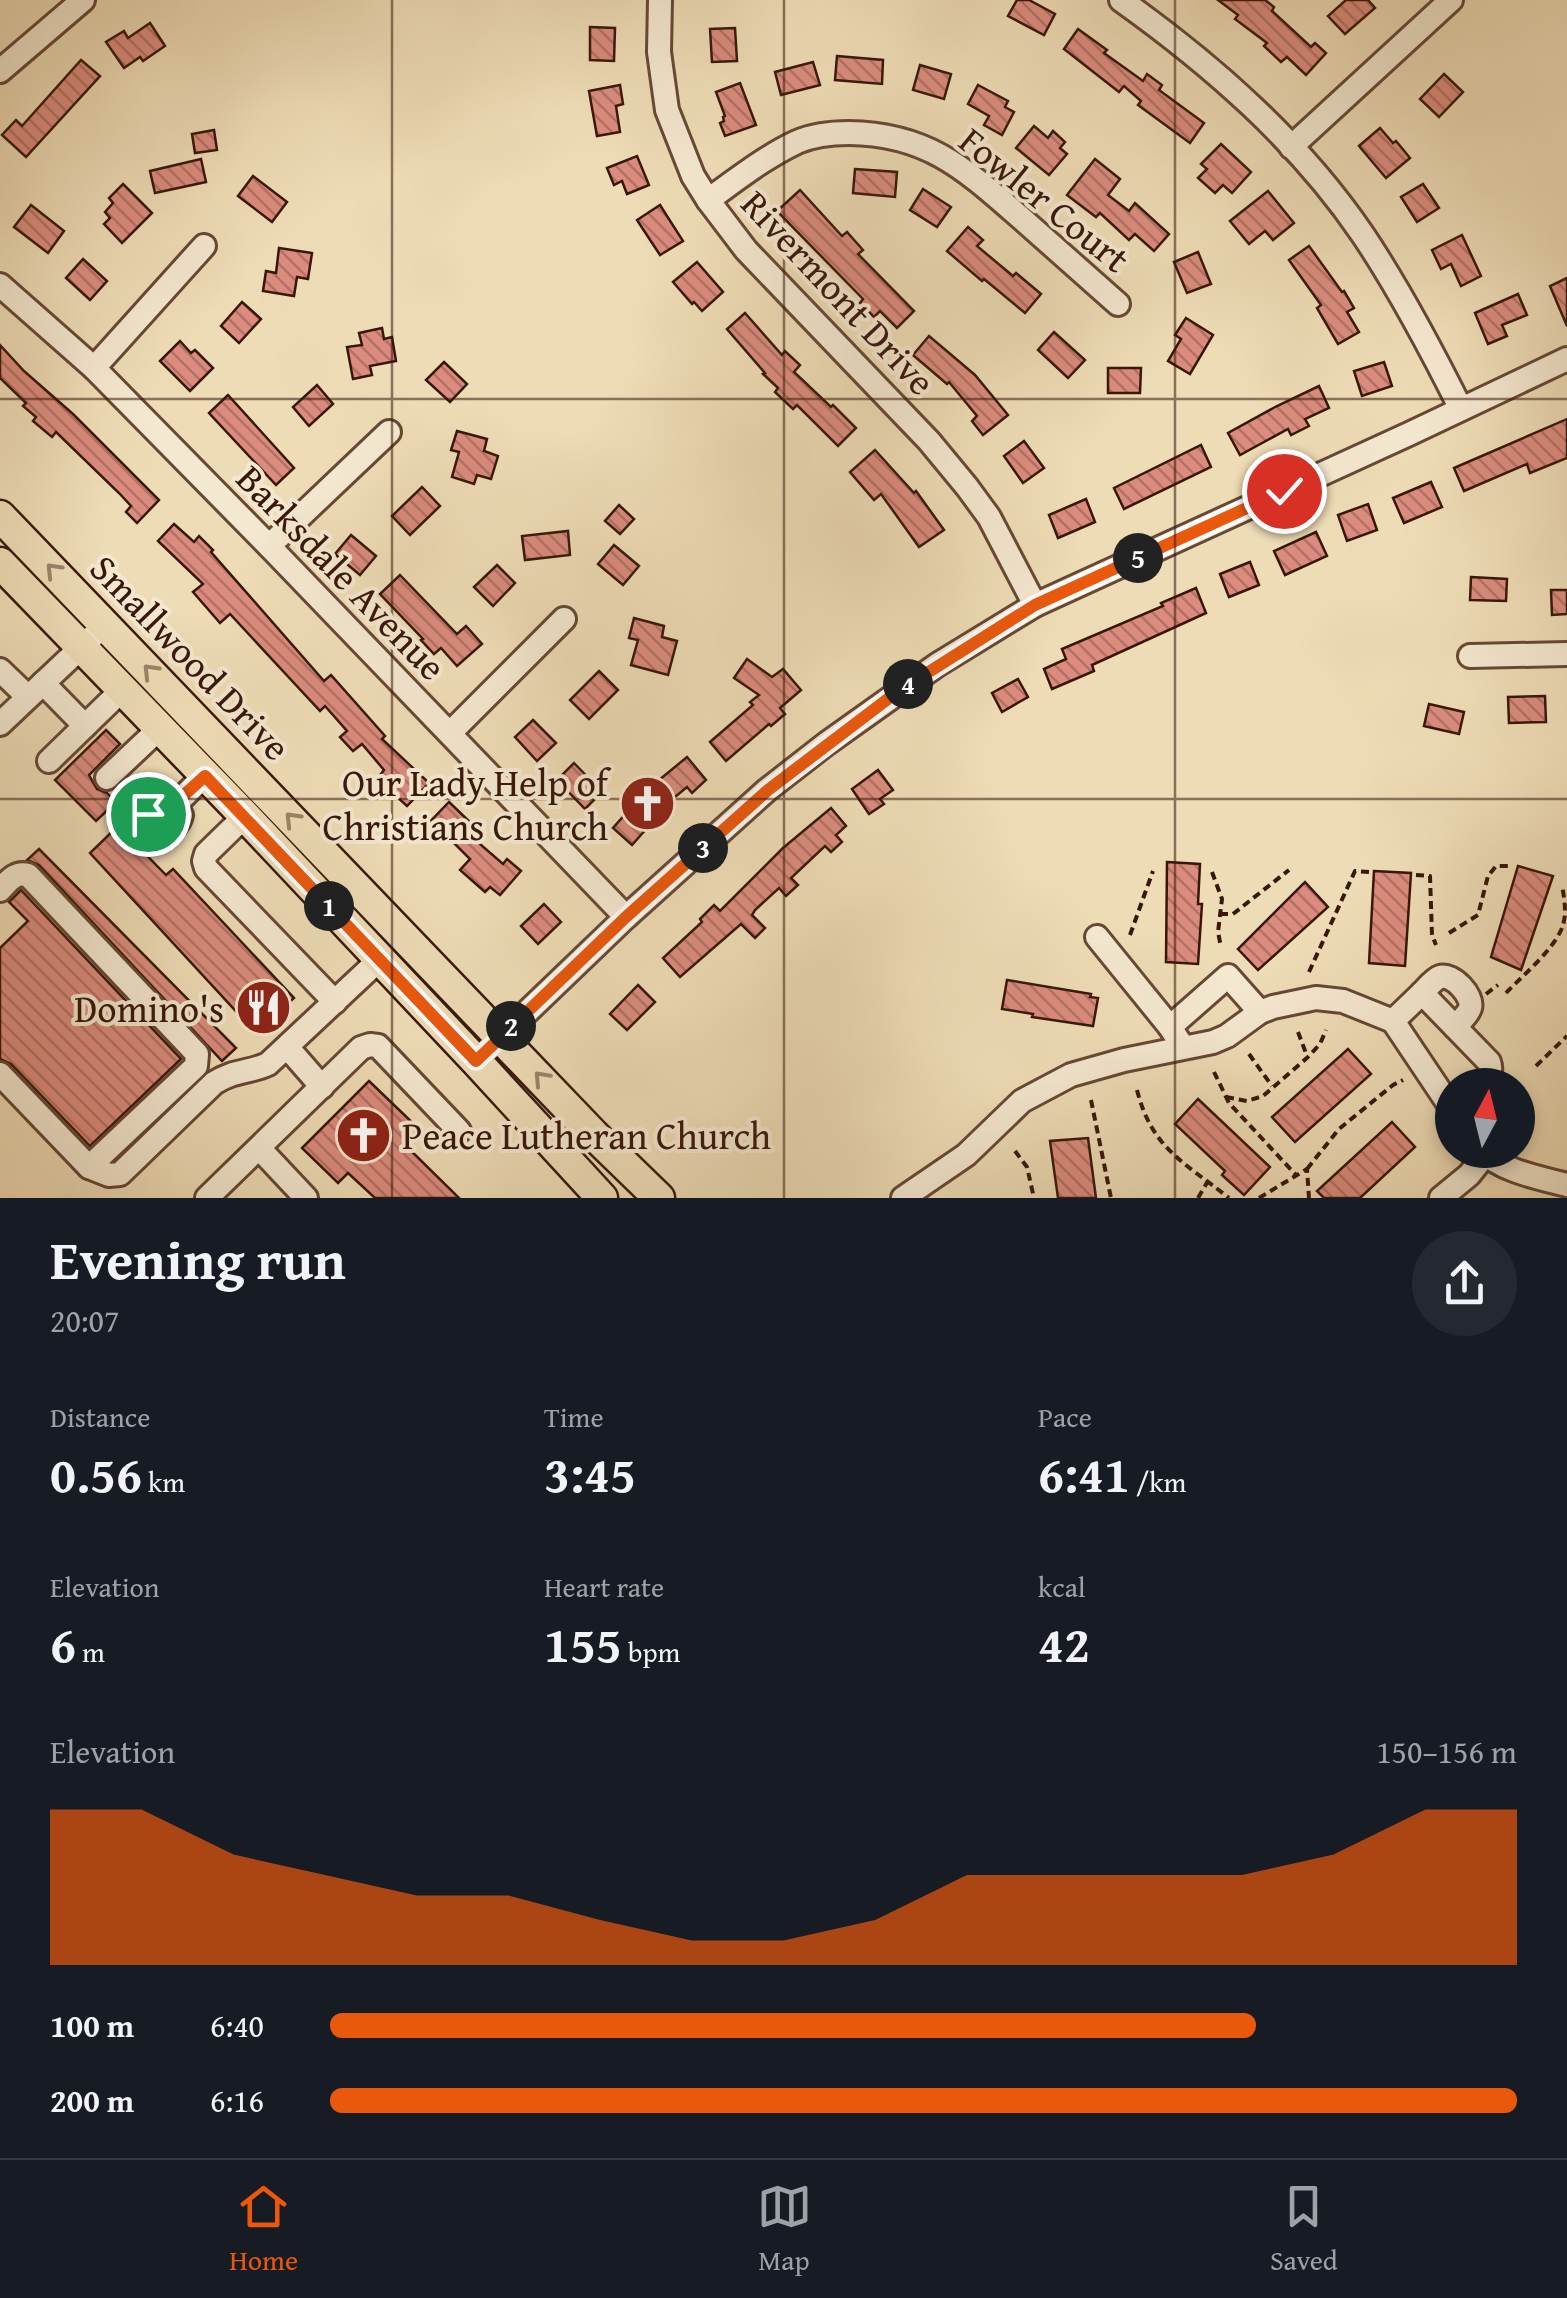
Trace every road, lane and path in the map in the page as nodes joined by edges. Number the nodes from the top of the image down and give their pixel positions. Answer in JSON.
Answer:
{"nodes":[{"id":1,"x":83,"y":0,"type":"edge"},
{"id":2,"x":660,"y":0,"type":"edge"},
{"id":3,"x":1121,"y":0,"type":"edge"},
{"id":4,"x":1452,"y":0,"type":"edge"},
{"id":5,"x":0,"y":71,"type":"edge"},
{"id":6,"x":1291,"y":146,"type":"junction"},
{"id":7,"x":708,"y":200,"type":"junction"},
{"id":8,"x":204,"y":246,"type":"dead end"},
{"id":9,"x":0,"y":286,"type":"edge"},
{"id":10,"x":1118,"y":304,"type":"dead end"},
{"id":11,"x":1567,"y":358,"type":"edge"},
{"id":12,"x":94,"y":368,"type":"junction"},
{"id":13,"x":1461,"y":409,"type":"junction"},
{"id":14,"x":389,"y":432,"type":"dead end"},
{"id":15,"x":0,"y":516,"type":"edge"},
{"id":16,"x":269,"y":546,"type":"junction"},
{"id":17,"x":0,"y":563,"type":"edge"},
{"id":18,"x":1035,"y":605,"type":"junction"},
{"id":19,"x":564,"y":618,"type":"dead end"},
{"id":20,"x":105,"y":625,"type":"junction"},
{"id":21,"x":82,"y":646,"type":"junction"},
{"id":22,"x":1567,"y":654,"type":"edge"},
{"id":23,"x":1470,"y":656,"type":"dead end"},
{"id":24,"x":0,"y":670,"type":"edge"},
{"id":25,"x":123,"y":689,"type":"junction"},
{"id":26,"x":36,"y":690,"type":"junction"},
{"id":27,"x":0,"y":724,"type":"edge"},
{"id":28,"x":85,"y":726,"type":"junction"},
{"id":29,"x":160,"y":728,"type":"junction"},
{"id":30,"x":450,"y":733,"type":"junction"},
{"id":31,"x":49,"y":761,"type":"dead end"},
{"id":32,"x":205,"y":776,"type":"junction"},
{"id":33,"x":107,"y":778,"type":"dead end"},
{"id":34,"x":172,"y":806,"type":"dead end"},
{"id":35,"x":245,"y":816,"type":"junction"},
{"id":36,"x":1508,"y":866,"type":"dead end"},
{"id":37,"x":1289,"y":870,"type":"dead end"},
{"id":38,"x":1153,"y":871,"type":"dead end"},
{"id":39,"x":1212,"y":872,"type":"dead end"},
{"id":40,"x":1370,"y":872,"type":"dead end"},
{"id":41,"x":1416,"y":876,"type":"dead end"},
{"id":42,"x":1562,"y":885,"type":"dead end"},
{"id":43,"x":0,"y":890,"type":"edge"},
{"id":44,"x":1220,"y":914,"type":"junction"},
{"id":45,"x":626,"y":917,"type":"junction"},
{"id":46,"x":1448,"y":933,"type":"dead end"},
{"id":47,"x":1130,"y":935,"type":"dead end"},
{"id":48,"x":1097,"y":937,"type":"dead end"},
{"id":49,"x":1436,"y":945,"type":"dead end"},
{"id":50,"x":1221,"y":947,"type":"dead end"},
{"id":51,"x":379,"y":960,"type":"junction"},
{"id":52,"x":1309,"y":972,"type":"dead end"},
{"id":53,"x":1506,"y":993,"type":"dead end"},
{"id":54,"x":335,"y":1002,"type":"junction"},
{"id":55,"x":1260,"y":1012,"type":"junction"},
{"id":56,"x":1393,"y":1021,"type":"junction"},
{"id":57,"x":1170,"y":1027,"type":"junction"},
{"id":58,"x":1326,"y":1030,"type":"dead end"},
{"id":59,"x":1298,"y":1032,"type":"dead end"},
{"id":60,"x":501,"y":1036,"type":"junction"},
{"id":61,"x":1567,"y":1036,"type":"edge"},
{"id":62,"x":288,"y":1048,"type":"junction"},
{"id":63,"x":1183,"y":1048,"type":"junction"},
{"id":64,"x":1249,"y":1054,"type":"dead end"},
{"id":65,"x":1308,"y":1057,"type":"junction"},
{"id":66,"x":476,"y":1061,"type":"junction"},
{"id":67,"x":1536,"y":1066,"type":"dead end"},
{"id":68,"x":1491,"y":1068,"type":"edge"},
{"id":69,"x":1214,"y":1072,"type":"dead end"},
{"id":70,"x":0,"y":1074,"type":"edge"},
{"id":71,"x":1403,"y":1080,"type":"dead end"},
{"id":72,"x":1435,"y":1084,"type":"edge"},
{"id":73,"x":322,"y":1086,"type":"junction"},
{"id":74,"x":1273,"y":1087,"type":"junction"},
{"id":75,"x":1137,"y":1090,"type":"dead end"},
{"id":76,"x":1226,"y":1097,"type":"junction"},
{"id":77,"x":1091,"y":1100,"type":"dead end"},
{"id":78,"x":459,"y":1131,"type":"dead end"},
{"id":79,"x":259,"y":1148,"type":"junction"},
{"id":80,"x":1014,"y":1150,"type":"dead end"},
{"id":81,"x":90,"y":1167,"type":"junction"},
{"id":82,"x":1307,"y":1168,"type":"junction"},
{"id":83,"x":1473,"y":1168,"type":"edge"},
{"id":84,"x":1517,"y":1168,"type":"edge"},
{"id":85,"x":1296,"y":1176,"type":"junction"},
{"id":86,"x":1208,"y":1181,"type":"junction"},
{"id":87,"x":1567,"y":1185,"type":"edge"},
{"id":88,"x":207,"y":1198,"type":"edge"},
{"id":89,"x":306,"y":1198,"type":"edge"},
{"id":90,"x":602,"y":1198,"type":"edge"},
{"id":91,"x":658,"y":1198,"type":"edge"},
{"id":92,"x":903,"y":1198,"type":"edge"},
{"id":93,"x":1034,"y":1198,"type":"edge"},
{"id":94,"x":1110,"y":1198,"type":"edge"},
{"id":95,"x":1198,"y":1198,"type":"edge"},
{"id":96,"x":1229,"y":1198,"type":"edge"},
{"id":97,"x":1259,"y":1198,"type":"edge"},
{"id":98,"x":1309,"y":1198,"type":"edge"},
{"id":99,"x":1441,"y":1198,"type":"edge"}],
"edges":[{"from":1,"to":5,"type":"street"},
{"from":2,"to":7,"type":"street","name":"Rivermont Drive"},
{"from":3,"to":6,"type":"street"},
{"from":4,"to":6,"type":"street"},
{"from":6,"to":13,"type":"street"},
{"from":7,"to":10,"type":"street","name":"Fowler Court"},
{"from":7,"to":18,"type":"street","name":"Rivermont Drive"},
{"from":8,"to":12,"type":"street"},
{"from":9,"to":12,"type":"street","name":"Barksdale Avenue"},
{"from":11,"to":13,"type":"street"},
{"from":12,"to":16,"type":"street","name":"Barksdale Avenue"},
{"from":13,"to":18,"type":"street"},
{"from":14,"to":16,"type":"street"},
{"from":20,"to":15,"type":"main road","name":"Smallwood Drive","one_way":true},
{"from":16,"to":30,"type":"street","name":"Barksdale Avenue"},
{"from":17,"to":21,"type":"main road","name":"Smallwood Drive"},
{"from":18,"to":45,"type":"street"},
{"from":19,"to":30,"type":"street"},
{"from":20,"to":21,"type":"street"},
{"from":60,"to":20,"type":"main road","name":"Smallwood Drive","one_way":true},
{"from":21,"to":25,"type":"main road","name":"Smallwood Drive"},
{"from":21,"to":26,"type":"street"},
{"from":22,"to":23,"type":"street"},
{"from":24,"to":26,"type":"street"},
{"from":25,"to":28,"type":"street"},
{"from":25,"to":29,"type":"main road","name":"Smallwood Drive"},
{"from":26,"to":27,"type":"street"},
{"from":26,"to":28,"type":"street"},
{"from":28,"to":31,"type":"street"},
{"from":29,"to":32,"type":"main road","name":"Smallwood Drive"},
{"from":29,"to":33,"type":"street"},
{"from":30,"to":45,"type":"street","name":"Barksdale Avenue"},
{"from":32,"to":34,"type":"street"},
{"from":32,"to":35,"type":"main road","name":"Smallwood Drive"},
{"from":35,"to":51,"type":"main road","name":"Smallwood Drive"},
{"from":35,"to":54,"type":"street"},
{"from":36,"to":46,"type":"path"},
{"from":37,"to":44,"type":"path"},
{"from":38,"to":47,"type":"path"},
{"from":39,"to":44,"type":"path"},
{"from":40,"to":52,"type":"path"},
{"from":41,"to":49,"type":"path"},
{"from":42,"to":53,"type":"path"},
{"from":43,"to":81,"type":"street"},
{"from":44,"to":50,"type":"path"},
{"from":45,"to":60,"type":"street"},
{"from":48,"to":57,"type":"street"},
{"from":51,"to":54,"type":"street"},
{"from":51,"to":66,"type":"main road","name":"Smallwood Drive"},
{"from":54,"to":62,"type":"street"},
{"from":55,"to":56,"type":"street"},
{"from":55,"to":57,"type":"street"},
{"from":55,"to":63,"type":"street"},
{"from":56,"to":68,"type":"street"},
{"from":56,"to":72,"type":"street"},
{"from":57,"to":63,"type":"street"},
{"from":58,"to":65,"type":"path"},
{"from":59,"to":65,"type":"path"},
{"from":60,"to":66,"type":"street"},
{"from":91,"to":60,"type":"main road","name":"Smallwood Drive","one_way":true},
{"from":61,"to":67,"type":"path"},
{"from":62,"to":73,"type":"street"},
{"from":62,"to":81,"type":"street"},
{"from":63,"to":92,"type":"street"},
{"from":64,"to":74,"type":"path"},
{"from":65,"to":74,"type":"path"},
{"from":66,"to":90,"type":"main road","name":"Smallwood Drive"},
{"from":69,"to":76,"type":"path"},
{"from":70,"to":81,"type":"street"},
{"from":71,"to":82,"type":"path"},
{"from":73,"to":78,"type":"street"},
{"from":73,"to":79,"type":"street"},
{"from":74,"to":76,"type":"path"},
{"from":75,"to":86,"type":"path"},
{"from":76,"to":85,"type":"path"},
{"from":77,"to":94,"type":"path"},
{"from":79,"to":88,"type":"street"},
{"from":79,"to":89,"type":"street"},
{"from":80,"to":93,"type":"path"},
{"from":82,"to":85,"type":"path"},
{"from":82,"to":98,"type":"path"},
{"from":83,"to":99,"type":"street"},
{"from":84,"to":87,"type":"street"},
{"from":85,"to":97,"type":"path"},
{"from":86,"to":95,"type":"path"},
{"from":86,"to":96,"type":"path"}]}
